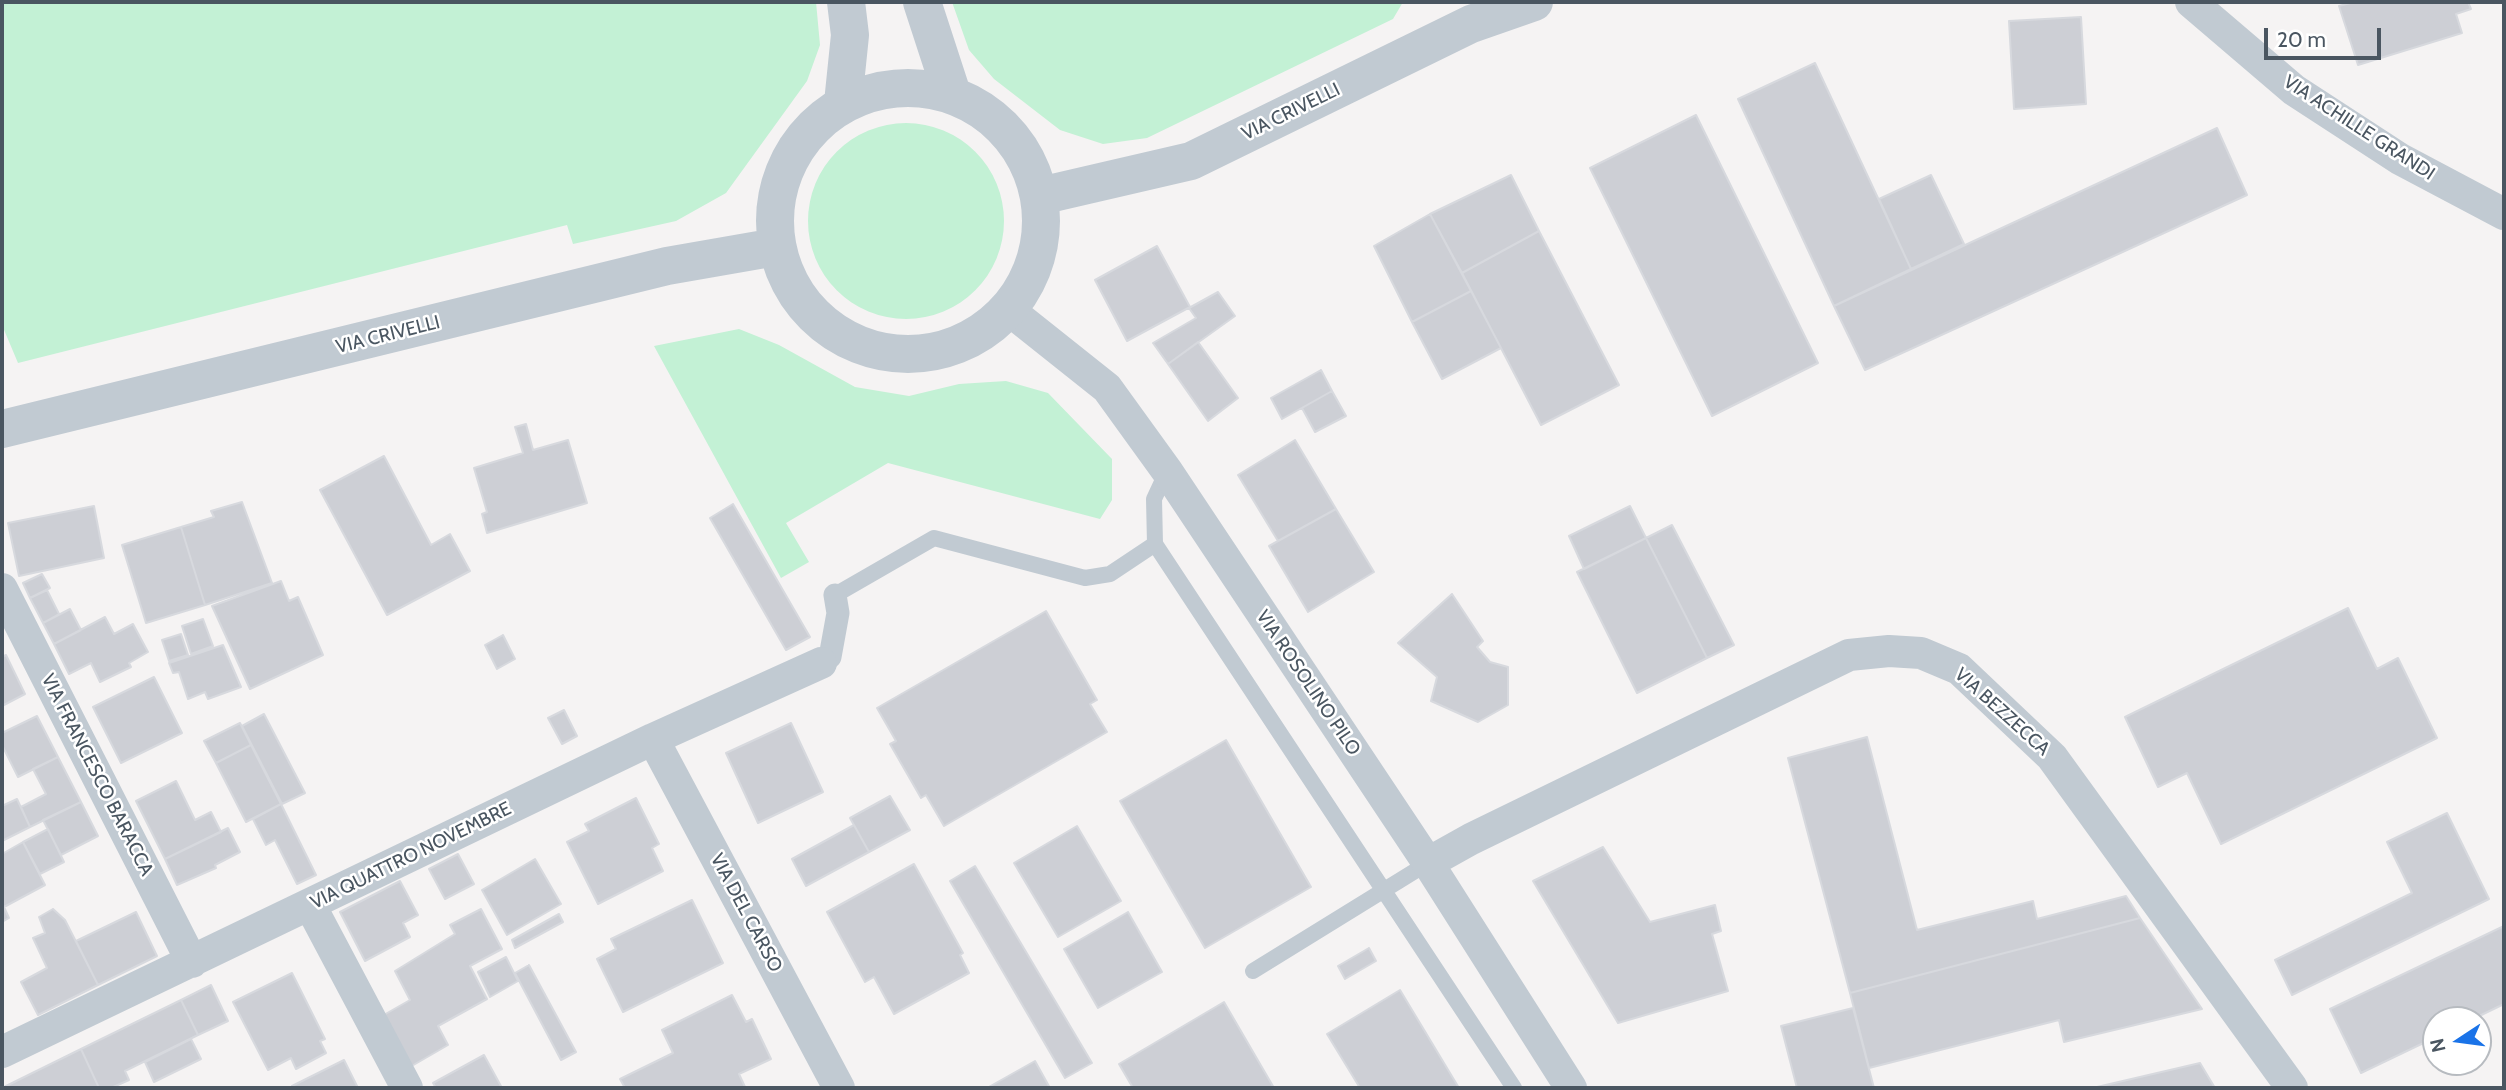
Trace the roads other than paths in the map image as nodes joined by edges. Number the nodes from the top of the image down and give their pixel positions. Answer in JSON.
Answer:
{"nodes":[{"id":1,"x":846,"y":2,"type":"edge"},
{"id":2,"x":922,"y":2,"type":"edge"},
{"id":3,"x":1534,"y":2,"type":"edge"},
{"id":4,"x":2191,"y":2,"type":"edge"},
{"id":5,"x":1471,"y":13,"type":"edge"},
{"id":6,"x":952,"y":94,"type":"junction"},
{"id":7,"x":843,"y":103,"type":"junction"},
{"id":8,"x":1040,"y":196,"type":"junction"},
{"id":9,"x":2504,"y":214,"type":"edge"},
{"id":10,"x":776,"y":247,"type":"junction"},
{"id":11,"x":1009,"y":310,"type":"junction"},
{"id":12,"x":2,"y":429,"type":"edge"},
{"id":13,"x":1167,"y":471,"type":"junction"},
{"id":14,"x":1155,"y":544,"type":"junction"},
{"id":15,"x":2,"y":589,"type":"edge"},
{"id":16,"x":835,"y":594,"type":"joint"},
{"id":17,"x":821,"y":663,"type":"joint"},
{"id":18,"x":653,"y":739,"type":"junction"},
{"id":19,"x":1428,"y":863,"type":"junction"},
{"id":20,"x":1386,"y":892,"type":"junction"},
{"id":21,"x":310,"y":905,"type":"junction"},
{"id":22,"x":192,"y":962,"type":"junction"},
{"id":23,"x":1254,"y":971,"type":"dead end"},
{"id":24,"x":2,"y":1052,"type":"edge"},
{"id":25,"x":407,"y":1088,"type":"edge"},
{"id":26,"x":839,"y":1088,"type":"edge"},
{"id":27,"x":1514,"y":1088,"type":"edge"},
{"id":28,"x":1571,"y":1088,"type":"edge"},
{"id":29,"x":2292,"y":1088,"type":"edge"}],
"edges":[{"from":1,"to":7,"type":"street"},
{"from":2,"to":6,"type":"street"},
{"from":3,"to":5,"type":"street","name":"VIA CRIVELLI"},
{"from":4,"to":9,"type":"street","name":"VIA ACHILLE GRANDI"},
{"from":5,"to":8,"type":"street","name":"VIA CRIVELLI"},
{"from":6,"to":7,"type":"street"},
{"from":6,"to":8,"type":"street"},
{"from":7,"to":10,"type":"street"},
{"from":8,"to":11,"type":"street"},
{"from":10,"to":11,"type":"street"},
{"from":10,"to":12,"type":"street","name":"VIA CRIVELLI"},
{"from":11,"to":13,"type":"street","name":"VIA ROSOLINO PILO"},
{"from":13,"to":14,"type":"lane"},
{"from":13,"to":19,"type":"street","name":"VIA ROSOLINO PILO"},
{"from":14,"to":16,"type":"lane"},
{"from":14,"to":20,"type":"lane"},
{"from":15,"to":22,"type":"street","name":"VIA FRANCESCO BARACCA"},
{"from":16,"to":17,"type":"street"},
{"from":17,"to":18,"type":"street","name":"VIA QUATTRO NOVEMBRE"},
{"from":18,"to":21,"type":"street","name":"VIA QUATTRO NOVEMBRE"},
{"from":18,"to":26,"type":"street","name":"VIA DEL CARSO"},
{"from":19,"to":20,"type":"lane"},
{"from":19,"to":28,"type":"street","name":"VIA ROSOLINO PILO"},
{"from":19,"to":29,"type":"street","name":"VIA BEZZECCA"},
{"from":20,"to":23,"type":"lane"},
{"from":20,"to":27,"type":"lane"},
{"from":21,"to":22,"type":"street","name":"VIA QUATTRO NOVEMBRE"},
{"from":21,"to":25,"type":"street"},
{"from":22,"to":24,"type":"street","name":"VIA QUATTRO NOVEMBRE"}]}
